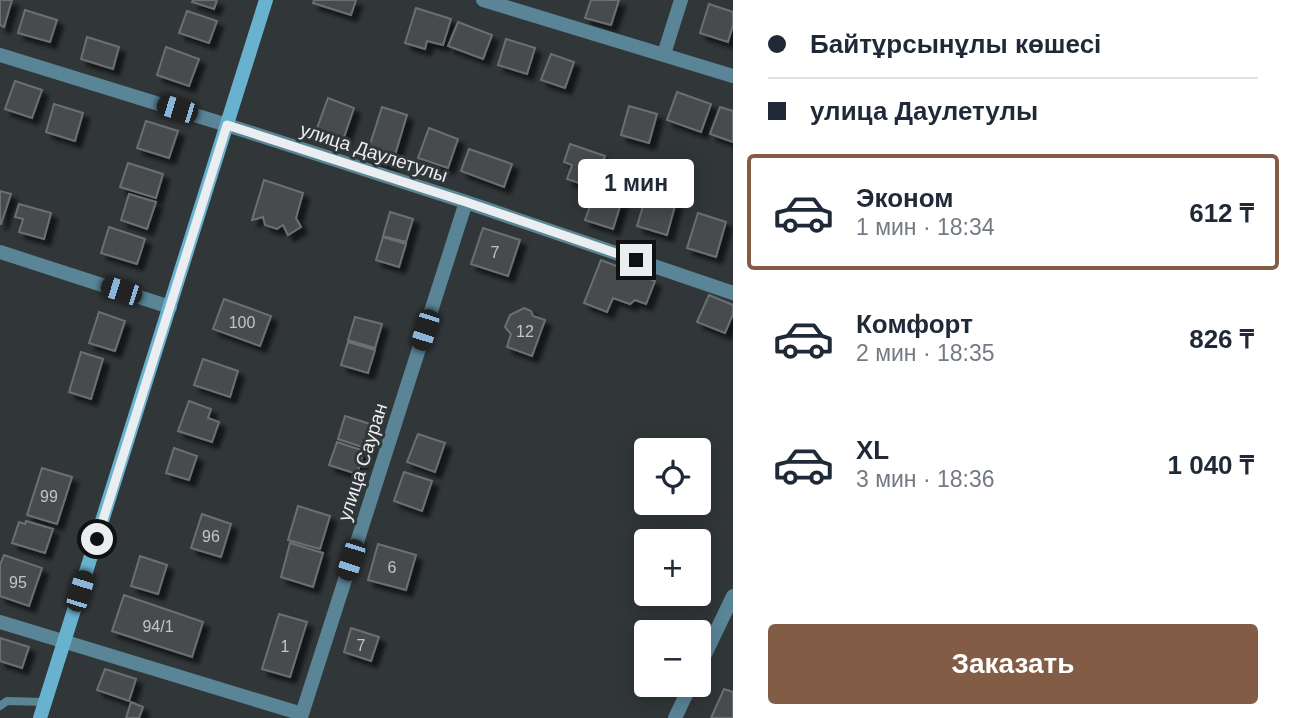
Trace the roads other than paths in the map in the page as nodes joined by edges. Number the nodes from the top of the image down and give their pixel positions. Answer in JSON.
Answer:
{"nodes":[{"id":1,"x":266,"y":0,"type":"edge"},
{"id":2,"x":681,"y":0,"type":"edge"},
{"id":3,"x":488,"y":1,"type":"edge"},
{"id":4,"x":664,"y":54,"type":"junction"},
{"id":5,"x":0,"y":55,"type":"edge"},
{"id":6,"x":733,"y":76,"type":"edge"},
{"id":7,"x":227,"y":125,"type":"junction"},
{"id":8,"x":466,"y":202,"type":"junction"},
{"id":9,"x":0,"y":252,"type":"edge"},
{"id":10,"x":733,"y":293,"type":"edge"},
{"id":11,"x":170,"y":307,"type":"junction"},
{"id":12,"x":733,"y":596,"type":"edge"},
{"id":13,"x":0,"y":622,"type":"edge"},
{"id":14,"x":64,"y":642,"type":"junction"},
{"id":15,"x":711,"y":642,"type":"edge"},
{"id":16,"x":685,"y":697,"type":"edge"},
{"id":17,"x":46,"y":702,"type":"junction"},
{"id":18,"x":0,"y":706,"type":"edge"},
{"id":19,"x":308,"y":716,"type":"edge"},
{"id":20,"x":40,"y":718,"type":"edge"},
{"id":21,"x":676,"y":718,"type":"edge"}],
"edges":[{"from":1,"to":7,"type":"main road"},
{"from":2,"to":4,"type":"street"},
{"from":3,"to":4,"type":"street"},
{"from":4,"to":6,"type":"street"},
{"from":5,"to":7,"type":"street","name":"улица Даулетулы"},
{"from":7,"to":8,"type":"street","name":"улица Даулетулы"},
{"from":7,"to":11,"type":"main road"},
{"from":8,"to":10,"type":"street","name":"улица Даулетулы"},
{"from":8,"to":19,"type":"street","name":"улица Сауран"},
{"from":9,"to":11,"type":"street"},
{"from":11,"to":14,"type":"main road"},
{"from":12,"to":15,"type":"street"},
{"from":13,"to":14,"type":"street","name":"улица Сауран"},
{"from":14,"to":17,"type":"main road"},
{"from":14,"to":19,"type":"street","name":"улица Сауран"},
{"from":16,"to":21,"type":"street"},
{"from":17,"to":18,"type":"lane"},
{"from":17,"to":20,"type":"main road"}]}
